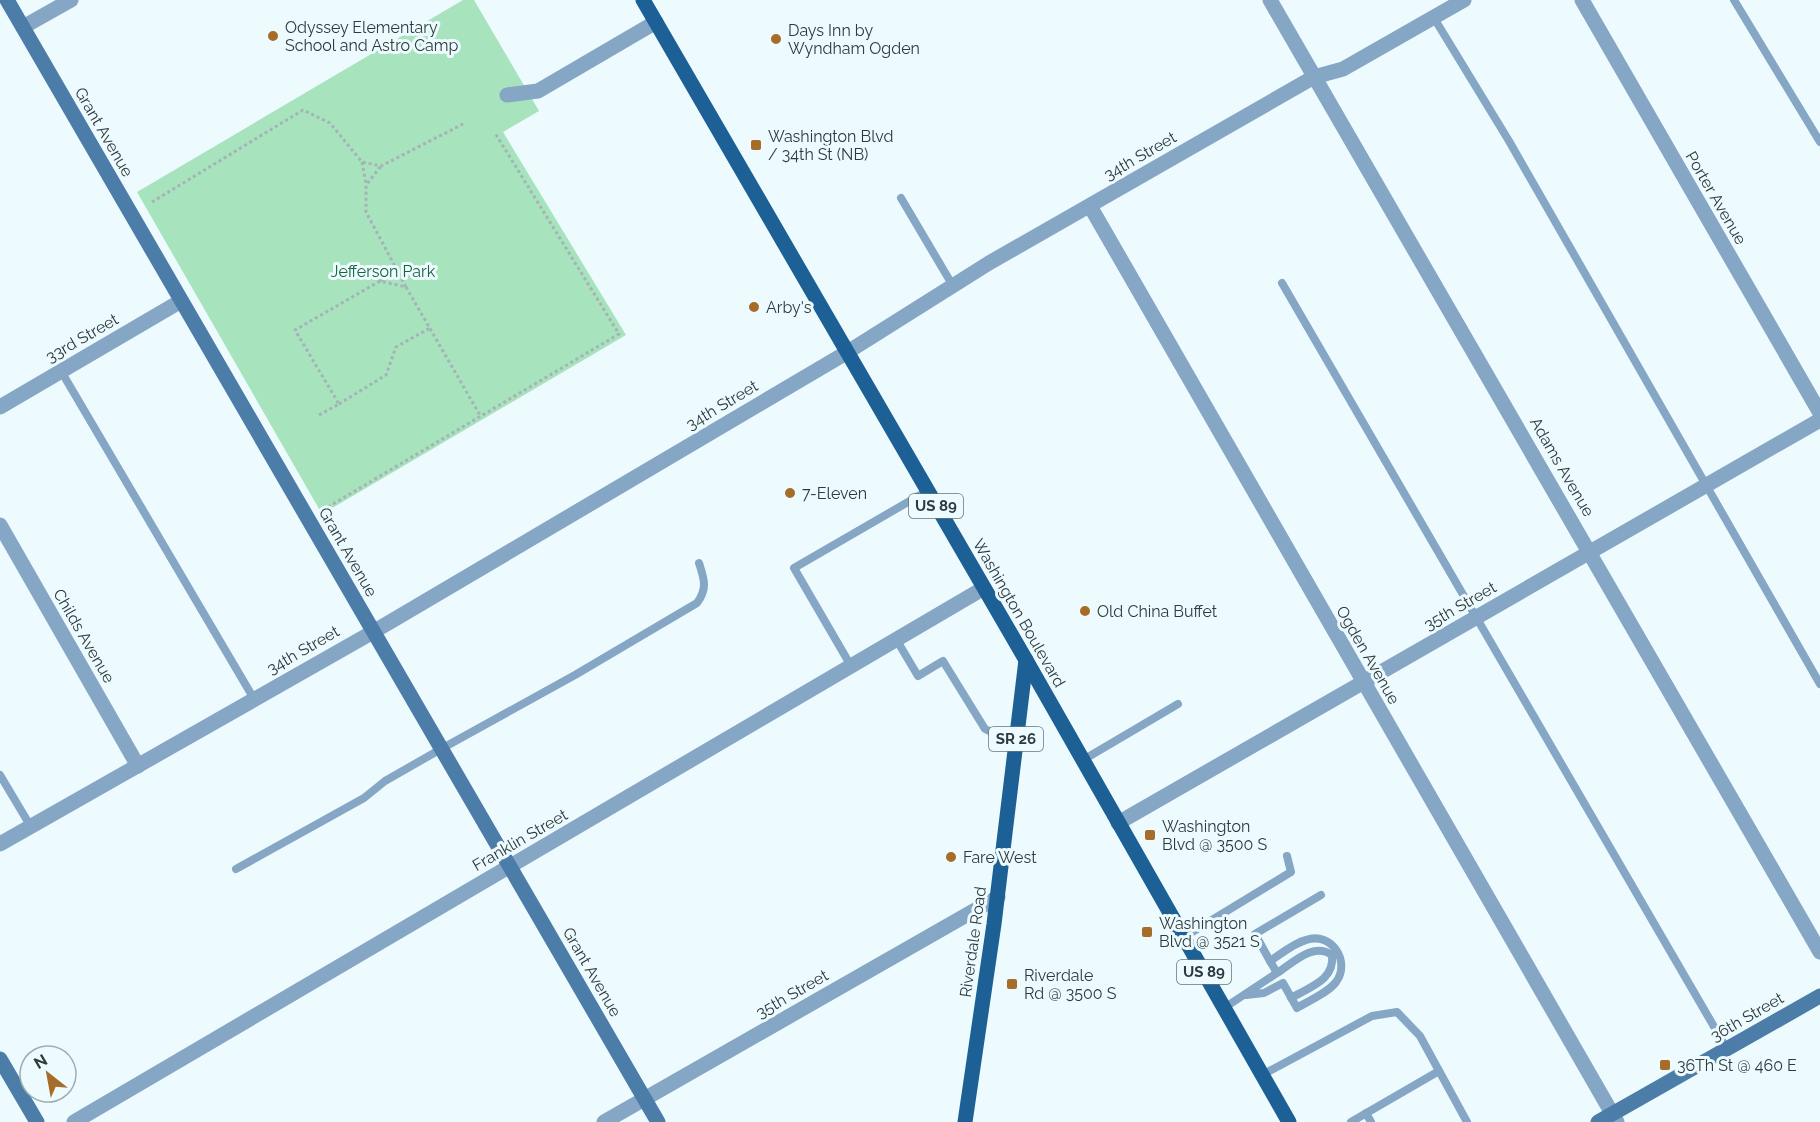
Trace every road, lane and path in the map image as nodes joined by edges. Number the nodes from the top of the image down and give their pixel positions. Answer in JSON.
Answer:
{"nodes":[{"id":1,"x":7,"y":0,"type":"edge"},
{"id":2,"x":71,"y":0,"type":"edge"},
{"id":3,"x":643,"y":0,"type":"edge"},
{"id":4,"x":1270,"y":0,"type":"edge"},
{"id":5,"x":1464,"y":0,"type":"edge"},
{"id":6,"x":1582,"y":0,"type":"edge"},
{"id":7,"x":1734,"y":0,"type":"edge"},
{"id":8,"x":1434,"y":18,"type":"junction"},
{"id":9,"x":656,"y":22,"type":"junction"},
{"id":10,"x":23,"y":27,"type":"junction"},
{"id":11,"x":1314,"y":77,"type":"junction"},
{"id":12,"x":507,"y":95,"type":"dead end"},
{"id":13,"x":465,"y":123,"type":"dead end"},
{"id":14,"x":495,"y":134,"type":"dead end"},
{"id":15,"x":1820,"y":142,"type":"edge"},
{"id":16,"x":362,"y":162,"type":"junction"},
{"id":17,"x":381,"y":166,"type":"junction"},
{"id":18,"x":366,"y":185,"type":"junction"},
{"id":19,"x":901,"y":198,"type":"dead end"},
{"id":20,"x":152,"y":202,"type":"dead end"},
{"id":21,"x":1090,"y":206,"type":"junction"},
{"id":22,"x":397,"y":270,"type":"junction"},
{"id":23,"x":380,"y":280,"type":"junction"},
{"id":24,"x":1282,"y":283,"type":"dead end"},
{"id":25,"x":952,"y":286,"type":"junction"},
{"id":26,"x":406,"y":288,"type":"junction"},
{"id":27,"x":181,"y":301,"type":"junction"},
{"id":28,"x":429,"y":328,"type":"junction"},
{"id":29,"x":846,"y":353,"type":"junction"},
{"id":30,"x":61,"y":372,"type":"junction"},
{"id":31,"x":339,"y":404,"type":"junction"},
{"id":32,"x":0,"y":407,"type":"edge"},
{"id":33,"x":1820,"y":413,"type":"edge"},
{"id":34,"x":319,"y":415,"type":"dead end"},
{"id":35,"x":481,"y":417,"type":"junction"},
{"id":36,"x":1820,"y":420,"type":"edge"},
{"id":37,"x":1706,"y":486,"type":"junction"},
{"id":38,"x":927,"y":491,"type":"junction"},
{"id":39,"x":328,"y":507,"type":"dead end"},
{"id":40,"x":0,"y":525,"type":"edge"},
{"id":41,"x":1590,"y":552,"type":"junction"},
{"id":42,"x":699,"y":563,"type":"dead end"},
{"id":43,"x":984,"y":588,"type":"junction"},
{"id":44,"x":1478,"y":616,"type":"junction"},
{"id":45,"x":373,"y":632,"type":"junction"},
{"id":46,"x":897,"y":639,"type":"junction"},
{"id":47,"x":1026,"y":660,"type":"junction"},
{"id":48,"x":851,"y":666,"type":"junction"},
{"id":49,"x":1363,"y":682,"type":"junction"},
{"id":50,"x":1820,"y":684,"type":"edge"},
{"id":51,"x":254,"y":699,"type":"junction"},
{"id":52,"x":1178,"y":705,"type":"dead end"},
{"id":53,"x":1016,"y":744,"type":"junction"},
{"id":54,"x":441,"y":749,"type":"junction"},
{"id":55,"x":1083,"y":760,"type":"junction"},
{"id":56,"x":138,"y":766,"type":"junction"},
{"id":57,"x":0,"y":775,"type":"edge"},
{"id":58,"x":1118,"y":823,"type":"junction"},
{"id":59,"x":31,"y":827,"type":"junction"},
{"id":60,"x":0,"y":844,"type":"edge"},
{"id":61,"x":1287,"y":856,"type":"dead end"},
{"id":62,"x":509,"y":867,"type":"junction"},
{"id":63,"x":236,"y":868,"type":"dead end"},
{"id":64,"x":1321,"y":895,"type":"dead end"},
{"id":65,"x":998,"y":897,"type":"junction"},
{"id":66,"x":1184,"y":938,"type":"junction"},
{"id":67,"x":1820,"y":952,"type":"edge"},
{"id":68,"x":1270,"y":961,"type":"junction"},
{"id":69,"x":1277,"y":973,"type":"junction"},
{"id":70,"x":1246,"y":995,"type":"junction"},
{"id":71,"x":1820,"y":996,"type":"edge"},
{"id":72,"x":1291,"y":998,"type":"junction"},
{"id":73,"x":1224,"y":1008,"type":"junction"},
{"id":74,"x":1727,"y":1049,"type":"junction"},
{"id":75,"x":0,"y":1059,"type":"edge"},
{"id":76,"x":1439,"y":1071,"type":"junction"},
{"id":77,"x":1262,"y":1075,"type":"junction"},
{"id":78,"x":644,"y":1099,"type":"junction"},
{"id":79,"x":1366,"y":1113,"type":"junction"},
{"id":80,"x":1615,"y":1118,"type":"edge"},
{"id":81,"x":37,"y":1122,"type":"edge"},
{"id":82,"x":74,"y":1122,"type":"edge"},
{"id":83,"x":604,"y":1122,"type":"edge"},
{"id":84,"x":658,"y":1122,"type":"edge"},
{"id":85,"x":965,"y":1122,"type":"edge"},
{"id":86,"x":1288,"y":1122,"type":"edge"},
{"id":87,"x":1351,"y":1122,"type":"edge"},
{"id":88,"x":1371,"y":1122,"type":"edge"},
{"id":89,"x":1467,"y":1122,"type":"edge"},
{"id":90,"x":1598,"y":1122,"type":"edge"}],
"edges":[{"from":1,"to":10,"type":"street","name":"Grant Avenue"},
{"from":2,"to":10,"type":"street"},
{"from":3,"to":9,"type":"main road","name":"Washington Boulevard","number":"US 89"},
{"from":4,"to":11,"type":"street","name":"Adams Avenue"},
{"from":5,"to":8,"type":"street","name":"34th Street"},
{"from":6,"to":33,"type":"street","name":"Porter Avenue"},
{"from":7,"to":15,"type":"lane"},
{"from":8,"to":11,"type":"street","name":"34th Street"},
{"from":8,"to":37,"type":"lane"},
{"from":9,"to":12,"type":"street"},
{"from":9,"to":29,"type":"main road","name":"Washington Boulevard","number":"US 89"},
{"from":10,"to":27,"type":"street","name":"Grant Avenue"},
{"from":11,"to":21,"type":"street","name":"34th Street"},
{"from":11,"to":41,"type":"street","name":"Adams Avenue"},
{"from":13,"to":17,"type":"path"},
{"from":14,"to":35,"type":"path"},
{"from":16,"to":17,"type":"path"},
{"from":16,"to":18,"type":"path"},
{"from":16,"to":20,"type":"path"},
{"from":17,"to":18,"type":"path"},
{"from":18,"to":22,"type":"path"},
{"from":19,"to":25,"type":"lane"},
{"from":21,"to":25,"type":"street","name":"34th Street"},
{"from":21,"to":49,"type":"street","name":"Ogden Avenue"},
{"from":22,"to":23,"type":"path"},
{"from":22,"to":26,"type":"path"},
{"from":23,"to":26,"type":"path"},
{"from":23,"to":31,"type":"path"},
{"from":24,"to":44,"type":"lane"},
{"from":25,"to":29,"type":"street","name":"34th Street"},
{"from":26,"to":28,"type":"path"},
{"from":27,"to":30,"type":"street","name":"33rd Street"},
{"from":27,"to":45,"type":"street","name":"Grant Avenue"},
{"from":28,"to":31,"type":"path"},
{"from":28,"to":35,"type":"path"},
{"from":29,"to":38,"type":"main road","name":"Washington Boulevard","number":"US 89"},
{"from":29,"to":45,"type":"street","name":"34th Street"},
{"from":30,"to":32,"type":"street","name":"33rd Street"},
{"from":30,"to":51,"type":"lane"},
{"from":31,"to":34,"type":"path"},
{"from":35,"to":39,"type":"path"},
{"from":36,"to":37,"type":"street","name":"35th Street"},
{"from":37,"to":41,"type":"street","name":"35th Street"},
{"from":37,"to":50,"type":"lane"},
{"from":38,"to":43,"type":"main road","name":"Washington Boulevard","number":"US 89"},
{"from":38,"to":48,"type":"lane"},
{"from":40,"to":56,"type":"street","name":"Childs Avenue"},
{"from":41,"to":44,"type":"street","name":"35th Street"},
{"from":41,"to":67,"type":"street","name":"Adams Avenue"},
{"from":42,"to":54,"type":"lane"},
{"from":43,"to":46,"type":"street","name":"Franklin Street"},
{"from":43,"to":47,"type":"main road","name":"Washington Boulevard","number":"US 89"},
{"from":44,"to":49,"type":"street","name":"35th Street"},
{"from":44,"to":74,"type":"lane"},
{"from":45,"to":51,"type":"street","name":"34th Street"},
{"from":45,"to":54,"type":"street","name":"Grant Avenue"},
{"from":46,"to":48,"type":"street","name":"Franklin Street"},
{"from":46,"to":53,"type":"lane"},
{"from":47,"to":53,"type":"main road","name":"Riverdale Road","number":"SR 26"},
{"from":47,"to":55,"type":"main road","name":"Washington Boulevard","number":"US 89"},
{"from":48,"to":62,"type":"street","name":"Franklin Street"},
{"from":49,"to":58,"type":"street","name":"35th Street"},
{"from":49,"to":80,"type":"street","name":"Ogden Avenue"},
{"from":51,"to":56,"type":"street","name":"34th Street"},
{"from":52,"to":55,"type":"lane"},
{"from":53,"to":65,"type":"main road","name":"Riverdale Road","number":"SR 26"},
{"from":54,"to":62,"type":"street","name":"Grant Avenue"},
{"from":54,"to":63,"type":"lane"},
{"from":55,"to":58,"type":"main road","name":"Washington Boulevard","number":"US 89"},
{"from":56,"to":59,"type":"street","name":"34th Street"},
{"from":57,"to":59,"type":"lane"},
{"from":58,"to":66,"type":"main road","name":"Washington Boulevard","number":"US 89"},
{"from":59,"to":60,"type":"street","name":"34th Street"},
{"from":61,"to":66,"type":"lane"},
{"from":62,"to":78,"type":"street","name":"Grant Avenue"},
{"from":62,"to":82,"type":"street","name":"Franklin Street"},
{"from":64,"to":68,"type":"lane"},
{"from":65,"to":78,"type":"street","name":"35th Street"},
{"from":65,"to":85,"type":"main road","name":"Riverdale Road","number":"SR 26"},
{"from":66,"to":73,"type":"main road","name":"Washington Boulevard","number":"US 89"},
{"from":68,"to":69,"type":"lane"},
{"from":68,"to":72,"type":"lane"},
{"from":69,"to":70,"type":"lane"},
{"from":69,"to":72,"type":"lane"},
{"from":70,"to":72,"type":"lane"},
{"from":70,"to":73,"type":"lane"},
{"from":71,"to":74,"type":"street","name":"36th Street"},
{"from":73,"to":77,"type":"main road","name":"Washington Boulevard","number":"US 89"},
{"from":74,"to":80,"type":"street","name":"36th Street"},
{"from":75,"to":81,"type":"street"},
{"from":76,"to":77,"type":"lane"},
{"from":76,"to":79,"type":"lane"},
{"from":76,"to":89,"type":"lane"},
{"from":77,"to":86,"type":"main road","name":"Washington Boulevard","number":"US 89"},
{"from":78,"to":83,"type":"street","name":"35th Street"},
{"from":78,"to":84,"type":"street","name":"Grant Avenue"},
{"from":79,"to":87,"type":"lane"},
{"from":79,"to":88,"type":"lane"},
{"from":80,"to":90,"type":"street","name":"36th Street"}]}
